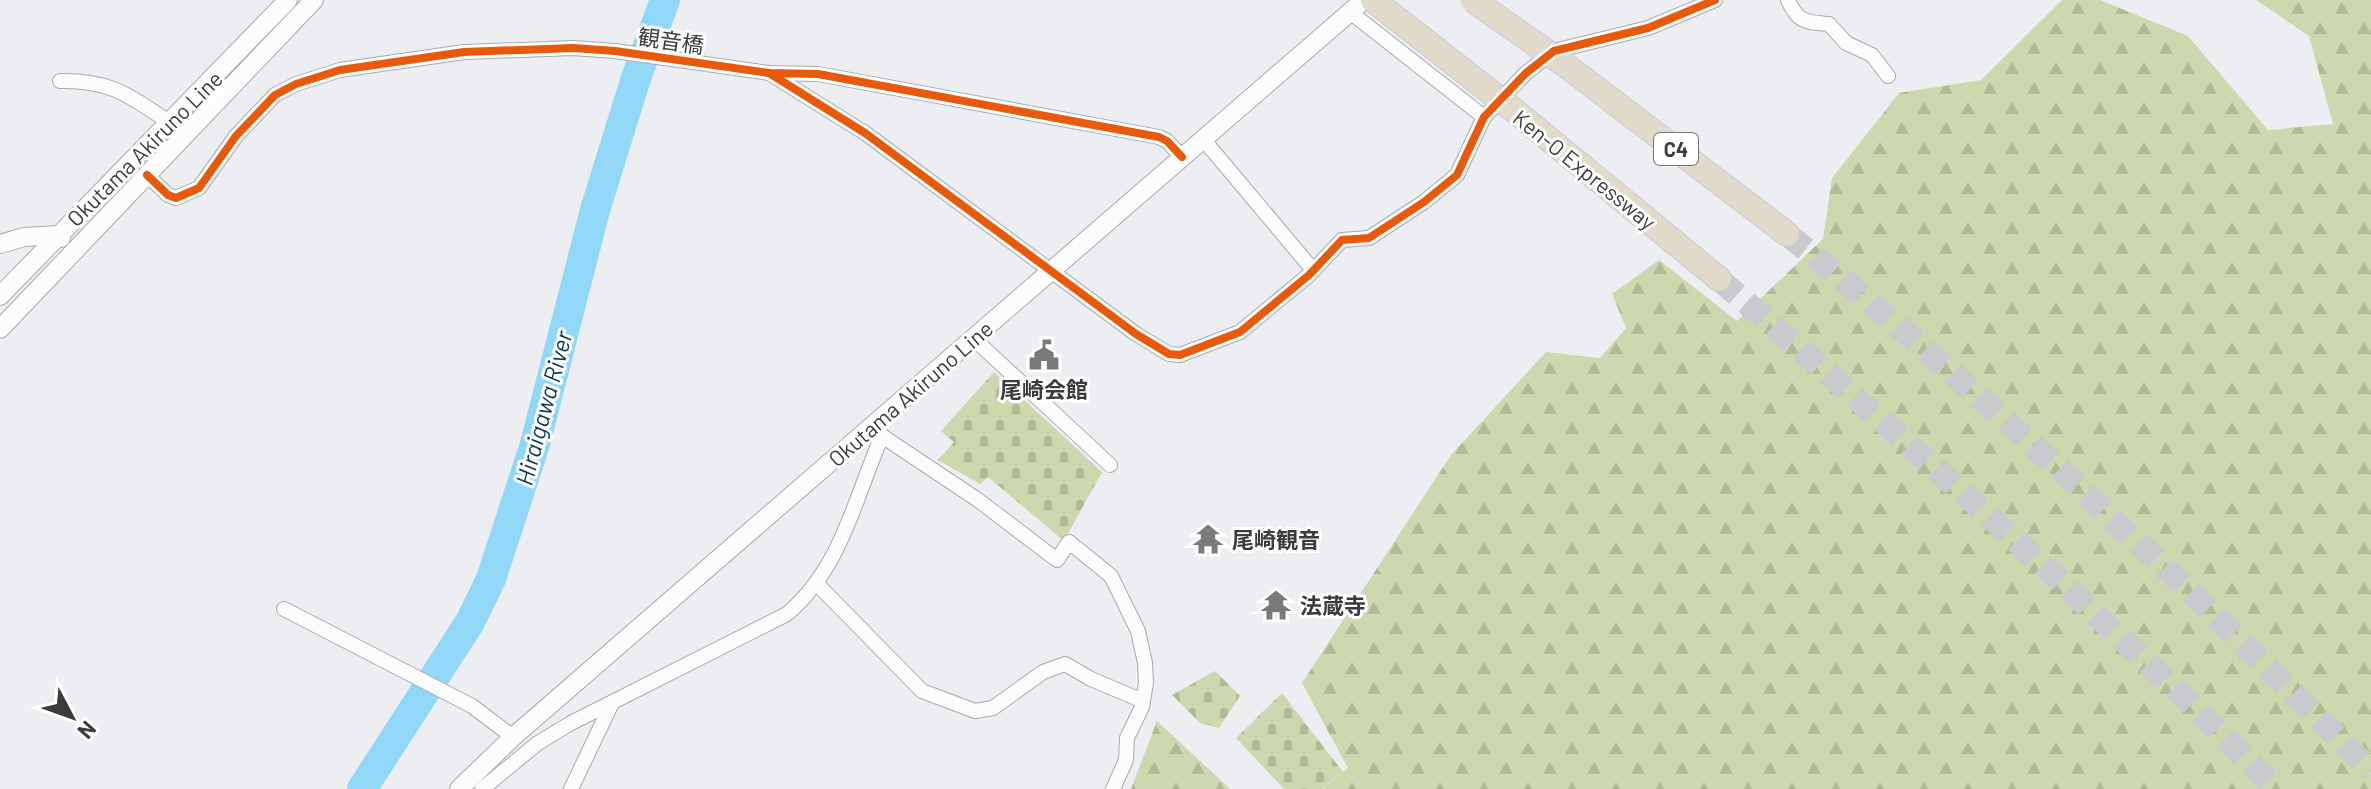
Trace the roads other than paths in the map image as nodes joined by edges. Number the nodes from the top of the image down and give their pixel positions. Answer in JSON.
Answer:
{"nodes":[{"id":1,"x":288,"y":0,"type":"edge"},
{"id":2,"x":314,"y":0,"type":"edge"},
{"id":3,"x":1373,"y":0,"type":"edge"},
{"id":4,"x":1473,"y":0,"type":"edge"},
{"id":5,"x":1715,"y":0,"type":"edge"},
{"id":6,"x":1788,"y":0,"type":"edge"},
{"id":7,"x":1357,"y":6,"type":"edge"},
{"id":8,"x":769,"y":73,"type":"junction"},
{"id":9,"x":1888,"y":76,"type":"dead end"},
{"id":10,"x":60,"y":81,"type":"dead end"},
{"id":11,"x":1484,"y":117,"type":"junction"},
{"id":12,"x":169,"y":122,"type":"junction"},
{"id":13,"x":1203,"y":139,"type":"junction"},
{"id":14,"x":1182,"y":157,"type":"junction"},
{"id":15,"x":147,"y":175,"type":"junction"},
{"id":16,"x":1787,"y":234,"type":"tunnel mouth"},
{"id":17,"x":58,"y":235,"type":"junction"},
{"id":18,"x":0,"y":244,"type":"edge"},
{"id":19,"x":75,"y":250,"type":"junction"},
{"id":20,"x":1313,"y":270,"type":"junction"},
{"id":21,"x":1051,"y":271,"type":"junction"},
{"id":22,"x":1719,"y":279,"type":"tunnel mouth"},
{"id":23,"x":0,"y":296,"type":"edge"},
{"id":24,"x":0,"y":329,"type":"edge"},
{"id":25,"x":974,"y":339,"type":"junction"},
{"id":26,"x":878,"y":430,"type":"junction"},
{"id":27,"x":1110,"y":465,"type":"dead end"},
{"id":28,"x":817,"y":584,"type":"junction"},
{"id":29,"x":284,"y":609,"type":"dead end"},
{"id":30,"x":1143,"y":701,"type":"junction"},
{"id":31,"x":612,"y":703,"type":"junction"},
{"id":32,"x":513,"y":737,"type":"junction"},
{"id":33,"x":459,"y":789,"type":"edge"},
{"id":34,"x":482,"y":789,"type":"edge"},
{"id":35,"x":571,"y":789,"type":"edge"},
{"id":36,"x":1113,"y":789,"type":"edge"}],
"edges":[{"from":1,"to":12,"type":"main road","name":"Okutama Akiruno Line"},
{"from":2,"to":15,"type":"main road","name":"Okutama Akiruno Line"},
{"from":3,"to":22,"type":"highway","name":"Ken-O Expressway","bridge":true},
{"from":4,"to":16,"type":"highway","number":"C4","bridge":true},
{"from":5,"to":11,"type":"street"},
{"from":6,"to":9,"type":"street"},
{"from":7,"to":11,"type":"street"},
{"from":7,"to":13,"type":"main road","name":"Okutama Akiruno Line"},
{"from":8,"to":14,"type":"street","name":"観音橋"},
{"from":8,"to":15,"type":"street","name":"観音橋"},
{"from":8,"to":21,"type":"street"},
{"from":10,"to":12,"type":"street"},
{"from":11,"to":20,"type":"street"},
{"from":12,"to":17,"type":"main road","name":"Okutama Akiruno Line"},
{"from":13,"to":14,"type":"main road","name":"Okutama Akiruno Line"},
{"from":13,"to":20,"type":"street"},
{"from":14,"to":21,"type":"main road","name":"Okutama Akiruno Line"},
{"from":15,"to":19,"type":"main road","name":"Okutama Akiruno Line"},
{"from":17,"to":18,"type":"main road"},
{"from":17,"to":19,"type":"main road"},
{"from":17,"to":23,"type":"main road","name":"Okutama Akiruno Line"},
{"from":19,"to":24,"type":"main road","name":"Okutama Akiruno Line"},
{"from":20,"to":21,"type":"street"},
{"from":21,"to":25,"type":"main road","name":"Okutama Akiruno Line"},
{"from":25,"to":26,"type":"main road","name":"Okutama Akiruno Line"},
{"from":25,"to":27,"type":"street"},
{"from":26,"to":28,"type":"street"},
{"from":26,"to":30,"type":"street"},
{"from":26,"to":32,"type":"main road","name":"Okutama Akiruno Line"},
{"from":28,"to":30,"type":"street"},
{"from":28,"to":31,"type":"street"},
{"from":29,"to":32,"type":"street"},
{"from":30,"to":36,"type":"street"},
{"from":31,"to":34,"type":"street"},
{"from":31,"to":35,"type":"street"},
{"from":32,"to":33,"type":"main road","name":"Okutama Akiruno Line"}]}
